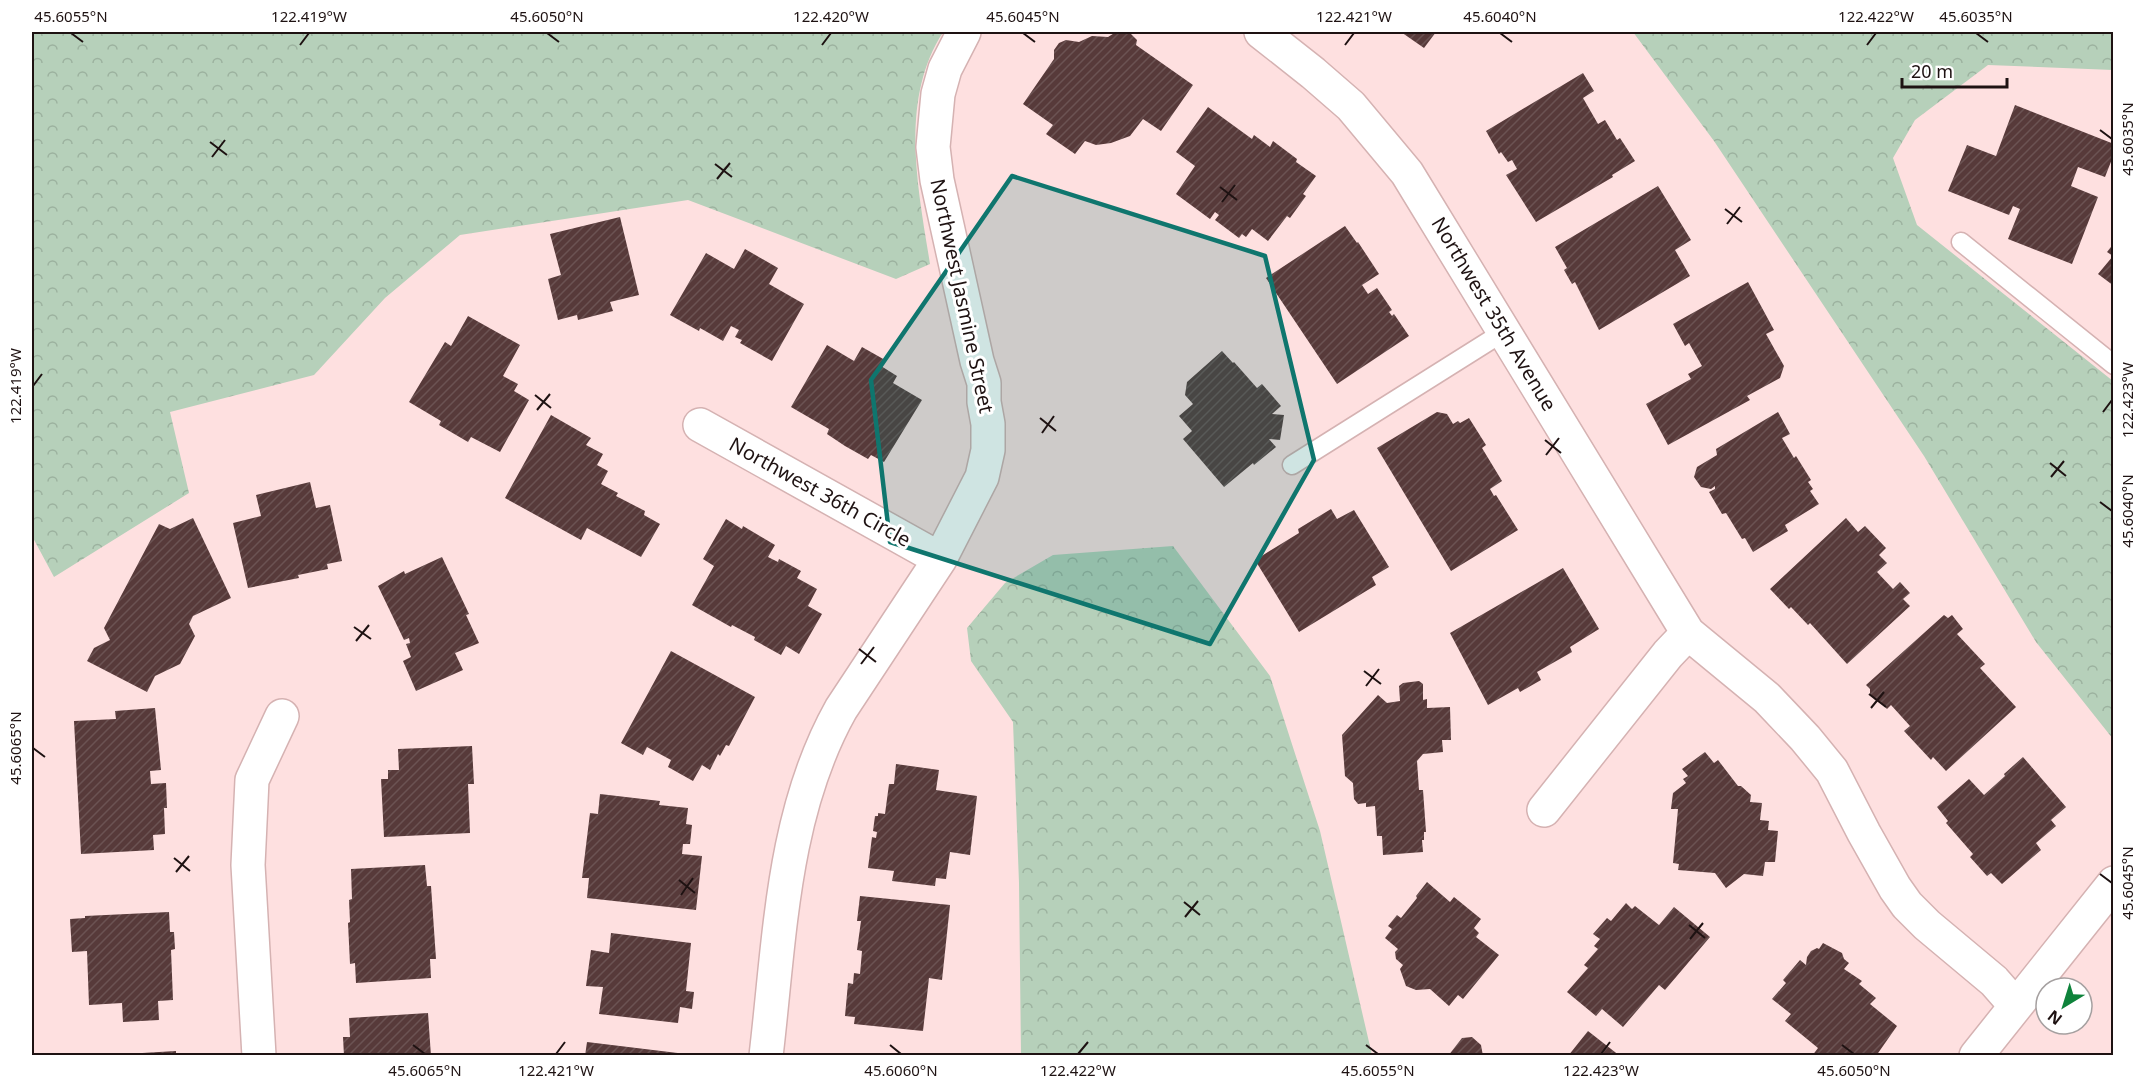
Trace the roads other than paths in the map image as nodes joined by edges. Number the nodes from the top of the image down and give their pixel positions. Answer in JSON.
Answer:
{"nodes":[{"id":1,"x":964,"y":32,"type":"edge"},
{"id":2,"x":1261,"y":32,"type":"edge"},
{"id":3,"x":1961,"y":242,"type":"dead end"},
{"id":4,"x":1504,"y":332,"type":"junction"},
{"id":5,"x":2114,"y":365,"type":"edge"},
{"id":6,"x":700,"y":425,"type":"dead end"},
{"id":7,"x":1292,"y":465,"type":"dead end"},
{"id":8,"x":940,"y":559,"type":"junction"},
{"id":9,"x":1688,"y":633,"type":"junction"},
{"id":10,"x":282,"y":716,"type":"dead end"},
{"id":11,"x":1544,"y":810,"type":"dead end"},
{"id":12,"x":2114,"y":883,"type":"edge"},
{"id":13,"x":2014,"y":1005,"type":"junction"},
{"id":14,"x":259,"y":1056,"type":"edge"},
{"id":15,"x":766,"y":1056,"type":"edge"},
{"id":16,"x":1976,"y":1056,"type":"edge"}],
"edges":[{"from":1,"to":8,"type":"street","name":"Northwest Jasmine Street"},
{"from":2,"to":4,"type":"street","name":"Northwest 35th Avenue"},
{"from":3,"to":5,"type":"lane"},
{"from":4,"to":7,"type":"lane"},
{"from":4,"to":9,"type":"street","name":"Northwest 35th Avenue"},
{"from":6,"to":8,"type":"street","name":"Northwest 36th Circle"},
{"from":8,"to":15,"type":"street","name":"Northwest Jasmine Street"},
{"from":9,"to":11,"type":"street"},
{"from":9,"to":13,"type":"street","name":"Northwest 35th Avenue"},
{"from":10,"to":14,"type":"street"},
{"from":12,"to":13,"type":"street"},
{"from":13,"to":16,"type":"street"}]}
